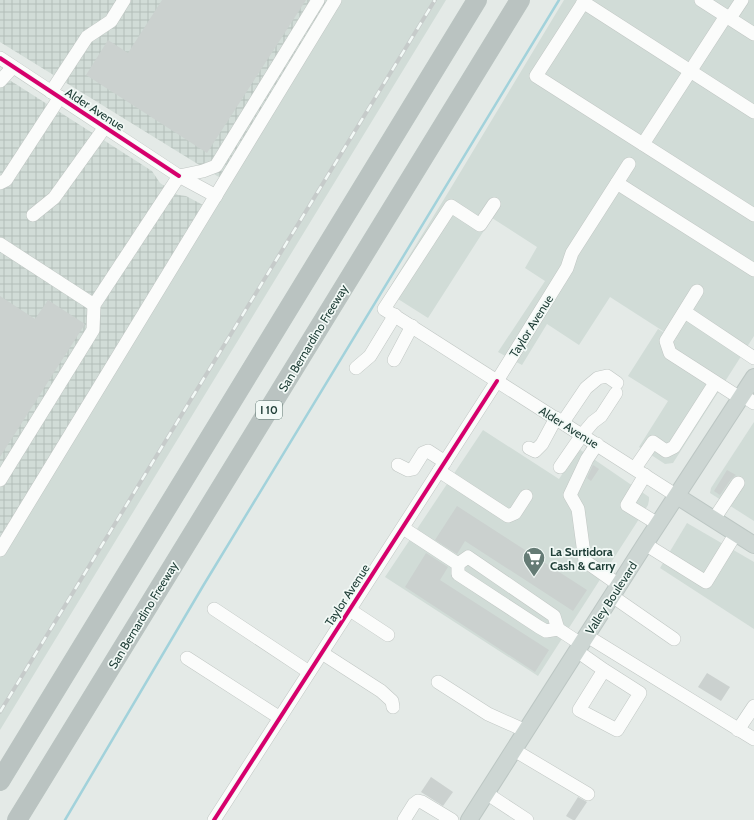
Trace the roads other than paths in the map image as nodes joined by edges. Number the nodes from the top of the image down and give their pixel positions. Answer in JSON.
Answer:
{"nodes":[{"id":1,"x":124,"y":0,"type":"edge"},
{"id":2,"x":318,"y":0,"type":"edge"},
{"id":3,"x":336,"y":0,"type":"edge"},
{"id":4,"x":477,"y":0,"type":"edge"},
{"id":5,"x":520,"y":0,"type":"edge"},
{"id":6,"x":701,"y":0,"type":"edge"},
{"id":7,"x":742,"y":0,"type":"edge"},
{"id":8,"x":584,"y":1,"type":"edge"},
{"id":9,"x":728,"y":17,"type":"junction"},
{"id":10,"x":754,"y":34,"type":"edge"},
{"id":11,"x":0,"y":58,"type":"edge"},
{"id":12,"x":13,"y":67,"type":"junction"},
{"id":13,"x":690,"y":71,"type":"junction"},
{"id":14,"x":0,"y":81,"type":"edge"},
{"id":15,"x":55,"y":95,"type":"junction"},
{"id":16,"x":754,"y":112,"type":"edge"},
{"id":17,"x":105,"y":127,"type":"junction"},
{"id":18,"x":643,"y":144,"type":"junction"},
{"id":19,"x":629,"y":164,"type":"dead end"},
{"id":20,"x":179,"y":176,"type":"junction"},
{"id":21,"x":0,"y":183,"type":"edge"},
{"id":22,"x":617,"y":183,"type":"junction"},
{"id":23,"x":216,"y":196,"type":"junction"},
{"id":24,"x":494,"y":204,"type":"dead end"},
{"id":25,"x":33,"y":215,"type":"dead end"},
{"id":26,"x":754,"y":215,"type":"edge"},
{"id":27,"x":0,"y":244,"type":"edge"},
{"id":28,"x":754,"y":270,"type":"edge"},
{"id":29,"x":698,"y":291,"type":"dead end"},
{"id":30,"x":94,"y":305,"type":"junction"},
{"id":31,"x":390,"y":312,"type":"junction"},
{"id":32,"x":685,"y":312,"type":"junction"},
{"id":33,"x":412,"y":326,"type":"junction"},
{"id":34,"x":754,"y":358,"type":"edge"},
{"id":35,"x":394,"y":360,"type":"dead end"},
{"id":36,"x":356,"y":368,"type":"dead end"},
{"id":37,"x":754,"y":377,"type":"edge"},
{"id":38,"x":497,"y":381,"type":"junction"},
{"id":39,"x":715,"y":382,"type":"junction"},
{"id":40,"x":745,"y":399,"type":"edge"},
{"id":41,"x":559,"y":420,"type":"junction"},
{"id":42,"x":582,"y":434,"type":"junction"},
{"id":43,"x":597,"y":444,"type":"junction"},
{"id":44,"x":529,"y":448,"type":"dead end"},
{"id":45,"x":398,"y":465,"type":"dead end"},
{"id":46,"x":442,"y":467,"type":"junction"},
{"id":47,"x":560,"y":467,"type":"dead end"},
{"id":48,"x":640,"y":472,"type":"junction"},
{"id":49,"x":0,"y":480,"type":"edge"},
{"id":50,"x":738,"y":483,"type":"dead end"},
{"id":51,"x":526,"y":496,"type":"dead end"},
{"id":52,"x":677,"y":496,"type":"junction"},
{"id":53,"x":714,"y":519,"type":"junction"},
{"id":54,"x":658,"y":524,"type":"junction"},
{"id":55,"x":403,"y":528,"type":"junction"},
{"id":56,"x":736,"y":533,"type":"junction"},
{"id":57,"x":645,"y":544,"type":"junction"},
{"id":58,"x":754,"y":545,"type":"edge"},
{"id":59,"x":0,"y":550,"type":"edge"},
{"id":60,"x":458,"y":564,"type":"junction"},
{"id":61,"x":616,"y":590,"type":"junction"},
{"id":62,"x":214,"y":610,"type":"dead end"},
{"id":63,"x":350,"y":610,"type":"junction"},
{"id":64,"x":558,"y":629,"type":"junction"},
{"id":65,"x":388,"y":635,"type":"dead end"},
{"id":66,"x":674,"y":639,"type":"dead end"},
{"id":67,"x":582,"y":644,"type":"junction"},
{"id":68,"x":322,"y":653,"type":"junction"},
{"id":69,"x":187,"y":658,"type":"dead end"},
{"id":70,"x":604,"y":670,"type":"junction"},
{"id":71,"x":309,"y":672,"type":"junction"},
{"id":72,"x":438,"y":682,"type":"dead end"},
{"id":73,"x":754,"y":706,"type":"edge"},
{"id":74,"x":393,"y":707,"type":"dead end"},
{"id":75,"x":280,"y":718,"type":"junction"},
{"id":76,"x":738,"y":730,"type":"junction"},
{"id":77,"x":526,"y":731,"type":"junction"},
{"id":78,"x":754,"y":739,"type":"edge"},
{"id":79,"x":514,"y":750,"type":"junction"},
{"id":80,"x":0,"y":781,"type":"edge"},
{"id":81,"x":486,"y":794,"type":"junction"},
{"id":82,"x":588,"y":794,"type":"dead end"},
{"id":83,"x":17,"y":820,"type":"edge"},
{"id":84,"x":214,"y":820,"type":"edge"},
{"id":85,"x":404,"y":820,"type":"edge"},
{"id":86,"x":452,"y":820,"type":"edge"},
{"id":87,"x":469,"y":820,"type":"edge"},
{"id":88,"x":527,"y":820,"type":"edge"}],
"edges":[{"from":1,"to":15,"type":"street"},
{"from":2,"to":20,"type":"street"},
{"from":3,"to":23,"type":"street"},
{"from":4,"to":80,"type":"highway"},
{"from":5,"to":83,"type":"highway","name":"San Bernardino Freeway","number":"I 10"},
{"from":6,"to":9,"type":"street"},
{"from":7,"to":9,"type":"street"},
{"from":8,"to":13,"type":"street"},
{"from":8,"to":18,"type":"street"},
{"from":9,"to":10,"type":"street"},
{"from":9,"to":13,"type":"street"},
{"from":11,"to":12,"type":"street","name":"Alder Avenue"},
{"from":12,"to":14,"type":"street"},
{"from":12,"to":15,"type":"street","name":"Alder Avenue"},
{"from":13,"to":16,"type":"street"},
{"from":13,"to":18,"type":"street"},
{"from":15,"to":17,"type":"street","name":"Alder Avenue"},
{"from":15,"to":21,"type":"street"},
{"from":17,"to":20,"type":"street","name":"Alder Avenue"},
{"from":17,"to":25,"type":"street"},
{"from":18,"to":26,"type":"street"},
{"from":19,"to":22,"type":"street","name":"Taylor Avenue"},
{"from":20,"to":23,"type":"street","name":"Alder Avenue"},
{"from":20,"to":30,"type":"street"},
{"from":22,"to":28,"type":"street"},
{"from":22,"to":38,"type":"street","name":"Taylor Avenue"},
{"from":23,"to":59,"type":"street"},
{"from":24,"to":31,"type":"street"},
{"from":27,"to":30,"type":"street"},
{"from":29,"to":32,"type":"street"},
{"from":30,"to":49,"type":"street"},
{"from":31,"to":33,"type":"street","name":"Alder Avenue"},
{"from":31,"to":36,"type":"street"},
{"from":32,"to":34,"type":"street"},
{"from":32,"to":39,"type":"street"},
{"from":33,"to":35,"type":"street"},
{"from":33,"to":38,"type":"street","name":"Alder Avenue"},
{"from":37,"to":40,"type":"main road","name":"Valley Boulevard"},
{"from":38,"to":41,"type":"street","name":"Alder Avenue"},
{"from":38,"to":46,"type":"street","name":"Taylor Avenue"},
{"from":39,"to":40,"type":"street"},
{"from":39,"to":48,"type":"street"},
{"from":40,"to":52,"type":"main road","name":"Valley Boulevard"},
{"from":41,"to":42,"type":"street","name":"Alder Avenue"},
{"from":41,"to":42,"type":"street"},
{"from":41,"to":44,"type":"street"},
{"from":42,"to":43,"type":"street","name":"Alder Avenue"},
{"from":42,"to":47,"type":"street"},
{"from":43,"to":48,"type":"street","name":"Alder Avenue"},
{"from":43,"to":61,"type":"street"},
{"from":45,"to":46,"type":"street"},
{"from":46,"to":51,"type":"street"},
{"from":46,"to":55,"type":"street","name":"Taylor Avenue"},
{"from":48,"to":52,"type":"street","name":"Alder Avenue"},
{"from":48,"to":54,"type":"street"},
{"from":50,"to":53,"type":"street"},
{"from":52,"to":53,"type":"main road","name":"Alder Avenue"},
{"from":52,"to":54,"type":"main road","name":"Valley Boulevard"},
{"from":53,"to":56,"type":"main road","name":"Alder Avenue"},
{"from":54,"to":57,"type":"main road","name":"Valley Boulevard"},
{"from":55,"to":60,"type":"street"},
{"from":55,"to":63,"type":"street","name":"Taylor Avenue"},
{"from":56,"to":57,"type":"street"},
{"from":56,"to":58,"type":"main road","name":"Alder Avenue"},
{"from":57,"to":61,"type":"main road","name":"Valley Boulevard"},
{"from":60,"to":64,"type":"street"},
{"from":60,"to":64,"type":"street"},
{"from":61,"to":66,"type":"street"},
{"from":61,"to":67,"type":"main road","name":"Valley Boulevard"},
{"from":62,"to":71,"type":"street"},
{"from":63,"to":65,"type":"street"},
{"from":63,"to":68,"type":"street","name":"Taylor Avenue"},
{"from":64,"to":67,"type":"street"},
{"from":67,"to":70,"type":"street"},
{"from":67,"to":76,"type":"street"},
{"from":67,"to":77,"type":"main road","name":"Valley Boulevard"},
{"from":68,"to":71,"type":"street","name":"Taylor Avenue"},
{"from":68,"to":74,"type":"street"},
{"from":69,"to":75,"type":"street"},
{"from":70,"to":70,"type":"street"},
{"from":71,"to":75,"type":"street","name":"Taylor Avenue"},
{"from":72,"to":77,"type":"street"},
{"from":73,"to":76,"type":"street"},
{"from":75,"to":84,"type":"street","name":"Taylor Avenue"},
{"from":76,"to":78,"type":"street"},
{"from":77,"to":79,"type":"main road","name":"Valley Boulevard"},
{"from":79,"to":81,"type":"main road","name":"Valley Boulevard"},
{"from":79,"to":82,"type":"street"},
{"from":81,"to":87,"type":"main road","name":"Valley Boulevard"},
{"from":81,"to":88,"type":"street"},
{"from":85,"to":86,"type":"street"}]}
